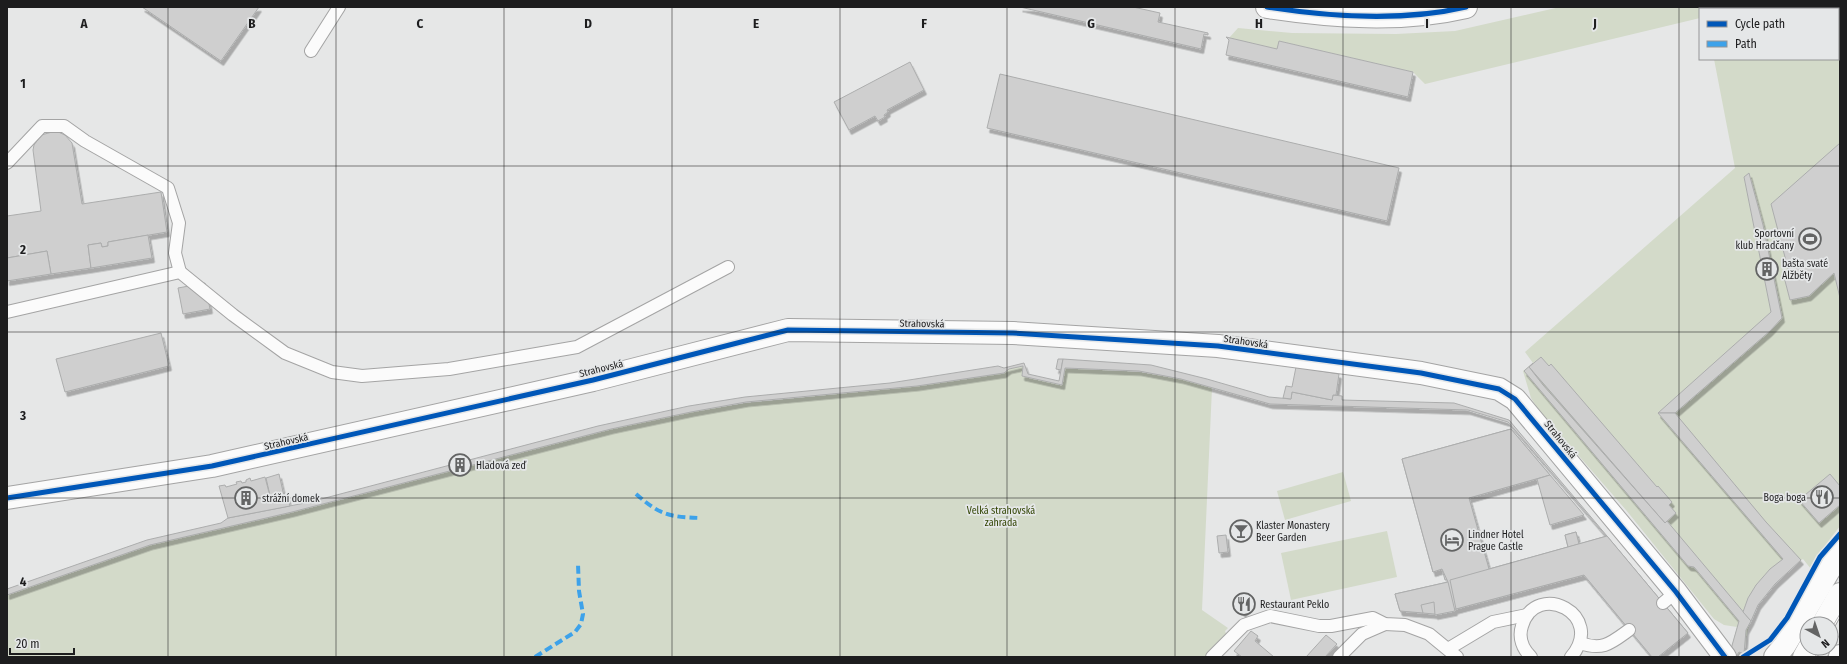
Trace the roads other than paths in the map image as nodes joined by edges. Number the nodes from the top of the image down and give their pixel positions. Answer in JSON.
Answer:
{"nodes":[{"id":1,"x":339,"y":7,"type":"edge"},
{"id":2,"x":1267,"y":7,"type":"edge"},
{"id":3,"x":1466,"y":7,"type":"edge"},
{"id":4,"x":310,"y":51,"type":"dead end"},
{"id":5,"x":7,"y":163,"type":"edge"},
{"id":6,"x":728,"y":267,"type":"dead end"},
{"id":7,"x":180,"y":272,"type":"junction"},
{"id":8,"x":7,"y":312,"type":"edge"},
{"id":9,"x":7,"y":498,"type":"edge"},
{"id":10,"x":1840,"y":552,"type":"edge"},
{"id":11,"x":1840,"y":594,"type":"edge"},
{"id":12,"x":1527,"y":615,"type":"junction"},
{"id":13,"x":1828,"y":616,"type":"edge"},
{"id":14,"x":1385,"y":624,"type":"junction"},
{"id":15,"x":1629,"y":630,"type":"dead end"},
{"id":16,"x":1580,"y":643,"type":"junction"},
{"id":17,"x":1448,"y":649,"type":"junction"},
{"id":18,"x":1212,"y":657,"type":"edge"},
{"id":19,"x":1338,"y":657,"type":"edge"},
{"id":20,"x":1457,"y":657,"type":"edge"},
{"id":21,"x":1531,"y":657,"type":"edge"},
{"id":22,"x":1571,"y":657,"type":"edge"},
{"id":23,"x":1725,"y":657,"type":"edge"},
{"id":24,"x":1775,"y":657,"type":"edge"}],
"edges":[{"from":1,"to":4,"type":"lane"},
{"from":2,"to":3,"type":"street"},
{"from":5,"to":7,"type":"lane"},
{"from":6,"to":7,"type":"lane"},
{"from":7,"to":8,"type":"lane"},
{"from":9,"to":23,"type":"street","name":"Strahovská"},
{"from":10,"to":24,"type":"street"},
{"from":11,"to":13,"type":"street"},
{"from":12,"to":16,"type":"lane"},
{"from":12,"to":17,"type":"lane"},
{"from":12,"to":21,"type":"lane"},
{"from":14,"to":17,"type":"lane"},
{"from":14,"to":18,"type":"lane"},
{"from":14,"to":19,"type":"lane"},
{"from":15,"to":16,"type":"lane"},
{"from":16,"to":22,"type":"lane"},
{"from":17,"to":20,"type":"lane"}]}
